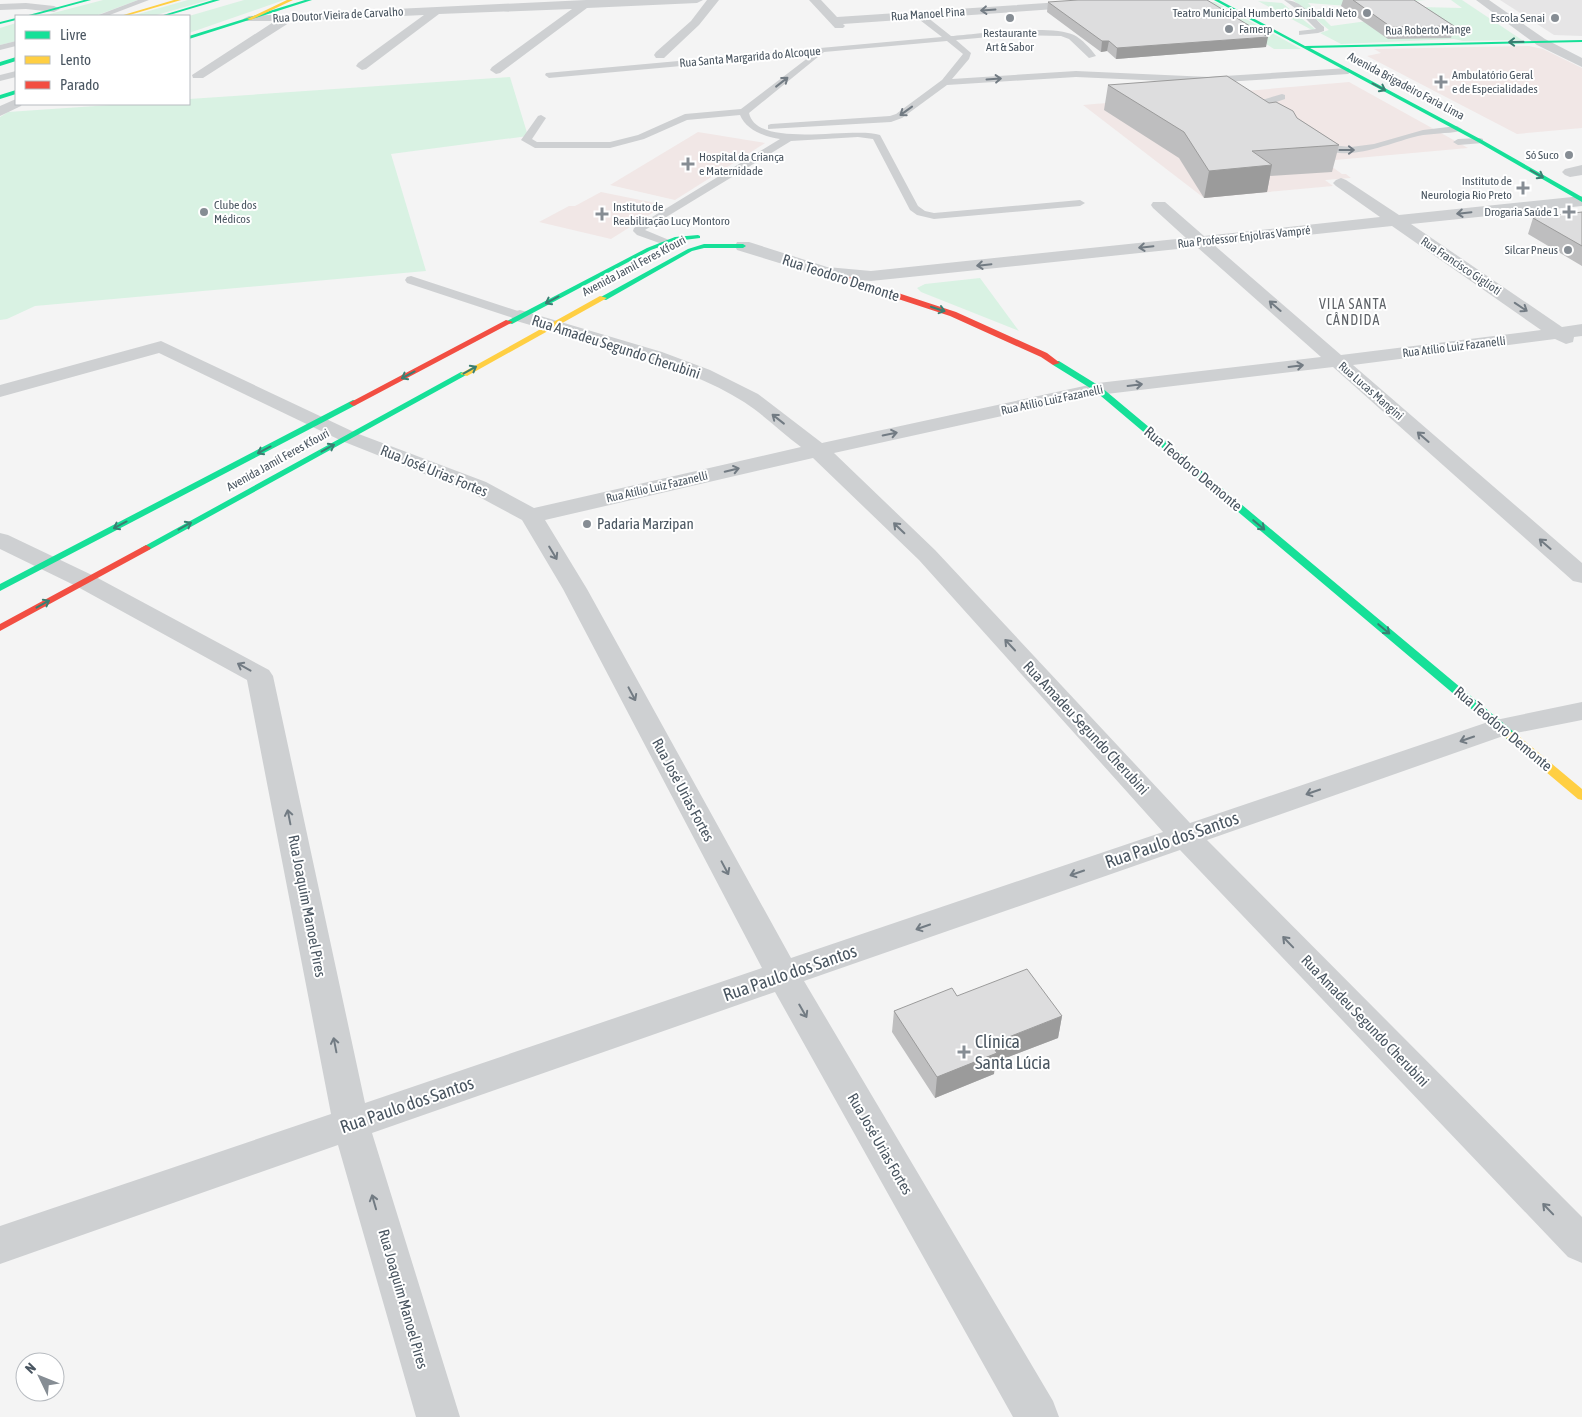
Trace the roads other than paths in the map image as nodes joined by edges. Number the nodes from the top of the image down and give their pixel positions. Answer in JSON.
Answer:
{"nodes":[{"id":1,"x":89,"y":0,"type":"edge"},
{"id":2,"x":145,"y":0,"type":"edge"},
{"id":3,"x":179,"y":0,"type":"edge"},
{"id":4,"x":217,"y":0,"type":"edge"},
{"id":5,"x":291,"y":0,"type":"edge"},
{"id":6,"x":310,"y":0,"type":"edge"},
{"id":7,"x":450,"y":0,"type":"edge"},
{"id":8,"x":698,"y":0,"type":"edge"},
{"id":9,"x":713,"y":0,"type":"edge"},
{"id":10,"x":815,"y":0,"type":"edge"},
{"id":11,"x":1141,"y":0,"type":"edge"},
{"id":12,"x":1216,"y":0,"type":"edge"},
{"id":13,"x":1288,"y":0,"type":"edge"},
{"id":14,"x":1482,"y":0,"type":"edge"},
{"id":15,"x":587,"y":2,"type":"edge"},
{"id":16,"x":1066,"y":2,"type":"edge"},
{"id":17,"x":907,"y":5,"type":"dead end"},
{"id":18,"x":0,"y":7,"type":"edge"},
{"id":19,"x":29,"y":7,"type":"edge"},
{"id":20,"x":54,"y":9,"type":"joint"},
{"id":21,"x":438,"y":10,"type":"junction"},
{"id":22,"x":103,"y":15,"type":"edge"},
{"id":23,"x":126,"y":15,"type":"edge"},
{"id":24,"x":165,"y":15,"type":"edge"},
{"id":25,"x":176,"y":15,"type":"edge"},
{"id":26,"x":919,"y":15,"type":"junction"},
{"id":27,"x":289,"y":18,"type":"junction"},
{"id":28,"x":15,"y":19,"type":"edge"},
{"id":29,"x":249,"y":19,"type":"junction"},
{"id":30,"x":1281,"y":22,"type":"dead end"},
{"id":31,"x":1,"y":23,"type":"edge"},
{"id":32,"x":1302,"y":34,"type":"junction"},
{"id":33,"x":190,"y":38,"type":"edge"},
{"id":34,"x":951,"y":39,"type":"junction"},
{"id":35,"x":1582,"y":41,"type":"edge"},
{"id":36,"x":1541,"y":42,"type":"junction"},
{"id":37,"x":15,"y":45,"type":"edge"},
{"id":38,"x":1327,"y":46,"type":"junction"},
{"id":39,"x":1306,"y":47,"type":"junction"},
{"id":40,"x":0,"y":50,"type":"edge"},
{"id":41,"x":821,"y":51,"type":"junction"},
{"id":42,"x":660,"y":55,"type":"dead end"},
{"id":43,"x":1092,"y":56,"type":"dead end"},
{"id":44,"x":15,"y":59,"type":"edge"},
{"id":45,"x":1352,"y":59,"type":"dead end"},
{"id":46,"x":0,"y":64,"type":"edge"},
{"id":47,"x":1582,"y":64,"type":"edge"},
{"id":48,"x":362,"y":66,"type":"dead end"},
{"id":49,"x":496,"y":70,"type":"dead end"},
{"id":50,"x":15,"y":74,"type":"edge"},
{"id":51,"x":1354,"y":74,"type":"junction"},
{"id":52,"x":198,"y":75,"type":"dead end"},
{"id":53,"x":549,"y":75,"type":"dead end"},
{"id":54,"x":0,"y":78,"type":"edge"},
{"id":55,"x":945,"y":82,"type":"junction"},
{"id":56,"x":15,"y":93,"type":"edge"},
{"id":57,"x":4,"y":105,"type":"edge"},
{"id":58,"x":744,"y":112,"type":"junction"},
{"id":59,"x":541,"y":118,"type":"dead end"},
{"id":60,"x":1284,"y":121,"type":"edge"},
{"id":61,"x":757,"y":128,"type":"junction"},
{"id":62,"x":1304,"y":134,"type":"edge"},
{"id":63,"x":1461,"y":135,"type":"junction"},
{"id":64,"x":789,"y":138,"type":"junction"},
{"id":65,"x":1397,"y":140,"type":"junction"},
{"id":66,"x":1420,"y":144,"type":"dead end"},
{"id":67,"x":1341,"y":183,"type":"dead end"},
{"id":68,"x":1582,"y":200,"type":"edge"},
{"id":69,"x":1080,"y":203,"type":"dead end"},
{"id":70,"x":1159,"y":205,"type":"dead end"},
{"id":71,"x":1394,"y":221,"type":"junction"},
{"id":72,"x":665,"y":242,"type":"junction"},
{"id":73,"x":1202,"y":242,"type":"junction"},
{"id":74,"x":743,"y":246,"type":"junction"},
{"id":75,"x":825,"y":272,"type":"junction"},
{"id":76,"x":905,"y":273,"type":"junction"},
{"id":77,"x":411,"y":280,"type":"dead end"},
{"id":78,"x":912,"y":301,"type":"junction"},
{"id":79,"x":520,"y":316,"type":"junction"},
{"id":80,"x":551,"y":326,"type":"junction"},
{"id":81,"x":1582,"y":330,"type":"edge"},
{"id":82,"x":1560,"y":334,"type":"junction"},
{"id":83,"x":1582,"y":348,"type":"edge"},
{"id":84,"x":1338,"y":361,"type":"junction"},
{"id":85,"x":1098,"y":389,"type":"junction"},
{"id":86,"x":0,"y":391,"type":"edge"},
{"id":87,"x":318,"y":422,"type":"junction"},
{"id":88,"x":349,"y":437,"type":"junction"},
{"id":89,"x":818,"y":450,"type":"junction"},
{"id":90,"x":530,"y":516,"type":"junction"},
{"id":91,"x":0,"y":540,"type":"edge"},
{"id":92,"x":49,"y":563,"type":"junction"},
{"id":93,"x":1582,"y":576,"type":"edge"},
{"id":94,"x":85,"y":581,"type":"junction"},
{"id":95,"x":0,"y":588,"type":"edge"},
{"id":96,"x":0,"y":628,"type":"edge"},
{"id":97,"x":1582,"y":711,"type":"edge"},
{"id":98,"x":1501,"y":727,"type":"junction"},
{"id":99,"x":1582,"y":796,"type":"edge"},
{"id":100,"x":1185,"y":836,"type":"junction"},
{"id":101,"x":783,"y":975,"type":"junction"},
{"id":102,"x":351,"y":1124,"type":"junction"},
{"id":103,"x":1582,"y":1244,"type":"edge"},
{"id":104,"x":0,"y":1245,"type":"edge"},
{"id":105,"x":438,"y":1417,"type":"edge"},
{"id":106,"x":1037,"y":1417,"type":"edge"}],
"edges":[{"from":1,"to":20,"type":"main road"},
{"from":2,"to":22,"type":"lane"},
{"from":3,"to":23,"type":"main road"},
{"from":4,"to":24,"type":"main road"},
{"from":4,"to":25,"type":"lane"},
{"from":5,"to":29,"type":"main road"},
{"from":6,"to":29,"type":"main road"},
{"from":7,"to":21,"type":"street"},
{"from":8,"to":15,"type":"street","name":"Rua Doutor Vieira de Carvalho"},
{"from":9,"to":42,"type":"street"},
{"from":10,"to":26,"type":"street","name":"Rua Manoel Pina"},
{"from":11,"to":16,"type":"street","name":"Rua Manoel Pina"},
{"from":12,"to":39,"type":"main road","name":"Avenida Brigadeiro Faria Lima"},
{"from":13,"to":32,"type":"lane"},
{"from":14,"to":36,"type":"street"},
{"from":15,"to":21,"type":"street","name":"Rua Doutor Vieira de Carvalho"},
{"from":15,"to":49,"type":"street"},
{"from":16,"to":26,"type":"street","name":"Rua Manoel Pina","one_way":true},
{"from":17,"to":26,"type":"street"},
{"from":18,"to":19,"type":"street"},
{"from":19,"to":20,"type":"street"},
{"from":19,"to":31,"type":"street"},
{"from":21,"to":27,"type":"street","name":"Rua Doutor Vieira de Carvalho"},
{"from":21,"to":48,"type":"street"},
{"from":26,"to":34,"type":"lane"},
{"from":27,"to":29,"type":"street","name":"Rua Doutor Vieira de Carvalho"},
{"from":27,"to":52,"type":"street"},
{"from":28,"to":31,"type":"main road"},
{"from":29,"to":33,"type":"main road"},
{"from":30,"to":32,"type":"main road","name":"Avenida Brigadeiro Faria Lima"},
{"from":32,"to":38,"type":"main road","name":"Avenida Brigadeiro Faria Lima"},
{"from":34,"to":41,"type":"lane","name":"Rua Santa Margarida do Alcoque"},
{"from":34,"to":43,"type":"lane","name":"Rua Santa Margarida do Alcoque"},
{"from":34,"to":55,"type":"lane"},
{"from":35,"to":36,"type":"main road","name":"Rua Roberto Mange"},
{"from":36,"to":38,"type":"main road","name":"Rua Roberto Mange","one_way":true},
{"from":36,"to":47,"type":"street"},
{"from":37,"to":40,"type":"main road"},
{"from":38,"to":39,"type":"main road","name":"Rua Roberto Mange"},
{"from":38,"to":45,"type":"main road","name":"Avenida Brigadeiro Faria Lima"},
{"from":39,"to":51,"type":"main road","name":"Avenida Brigadeiro Faria Lima"},
{"from":41,"to":53,"type":"lane","name":"Rua Santa Margarida do Alcoque"},
{"from":58,"to":41,"type":"lane","one_way":true},
{"from":44,"to":46,"type":"main road"},
{"from":50,"to":54,"type":"lane"},
{"from":55,"to":51,"type":"lane","one_way":true},
{"from":51,"to":60,"type":"lane"},
{"from":51,"to":63,"type":"main road","name":"Avenida Brigadeiro Faria Lima","one_way":true},
{"from":55,"to":61,"type":"lane","one_way":true},
{"from":56,"to":57,"type":"main road"},
{"from":58,"to":59,"type":"lane"},
{"from":58,"to":61,"type":"lane"},
{"from":61,"to":64,"type":"lane"},
{"from":62,"to":65,"type":"lane","one_way":true},
{"from":63,"to":65,"type":"lane"},
{"from":63,"to":68,"type":"main road","name":"Avenida Brigadeiro Faria Lima","one_way":true},
{"from":64,"to":69,"type":"lane"},
{"from":64,"to":72,"type":"lane"},
{"from":65,"to":66,"type":"lane"},
{"from":67,"to":71,"type":"street","name":"Rua Francisco Giglioti"},
{"from":68,"to":71,"type":"street","name":"Rua Professor Enjolras Vampré","one_way":true},
{"from":70,"to":73,"type":"street","name":"Rua Lucas Mangini"},
{"from":71,"to":73,"type":"street","name":"Rua Professor Enjolras Vampré"},
{"from":71,"to":82,"type":"street","name":"Rua Francisco Giglioti","one_way":true},
{"from":72,"to":74,"type":"main road","name":"Avenida Jamil Feres Kfouri"},
{"from":72,"to":79,"type":"main road","name":"Avenida Jamil Feres Kfouri","one_way":true},
{"from":73,"to":76,"type":"street","name":"Rua Professor Enjolras Vampré","one_way":true},
{"from":84,"to":73,"type":"street","name":"Rua Lucas Mangini","one_way":true},
{"from":74,"to":75,"type":"street","name":"Rua Teodoro Demonte"},
{"from":74,"to":80,"type":"main road","name":"Avenida Jamil Feres Kfouri"},
{"from":75,"to":76,"type":"street","name":"Rua Professor Enjolras Vampré"},
{"from":75,"to":78,"type":"main road","name":"Rua Teodoro Demonte"},
{"from":76,"to":78,"type":"street"},
{"from":77,"to":79,"type":"lane"},
{"from":78,"to":85,"type":"main road","name":"Rua Teodoro Demonte","one_way":true},
{"from":79,"to":80,"type":"street","name":"Rua Amadeu Segundo Cherubini"},
{"from":79,"to":87,"type":"main road","name":"Avenida Jamil Feres Kfouri","one_way":true},
{"from":88,"to":80,"type":"main road","name":"Avenida Jamil Feres Kfouri","one_way":true},
{"from":89,"to":80,"type":"street","name":"Rua Amadeu Segundo Cherubini","one_way":true},
{"from":81,"to":82,"type":"street","name":"Rua Atílio Luiz Fazanelli"},
{"from":82,"to":83,"type":"street","name":"Rua Francisco Giglioti"},
{"from":82,"to":84,"type":"street","name":"Rua Atílio Luiz Fazanelli"},
{"from":85,"to":84,"type":"street","name":"Rua Atílio Luiz Fazanelli","one_way":true},
{"from":93,"to":84,"type":"street","name":"Rua Lucas Mangini","one_way":true},
{"from":89,"to":85,"type":"street","name":"Rua Atílio Luiz Fazanelli","one_way":true},
{"from":85,"to":98,"type":"main road","name":"Rua Teodoro Demonte","one_way":true},
{"from":86,"to":87,"type":"street","name":"Rua José Urias Fortes"},
{"from":87,"to":88,"type":"street","name":"Rua José Urias Fortes"},
{"from":87,"to":92,"type":"main road","name":"Avenida Jamil Feres Kfouri","one_way":true},
{"from":88,"to":90,"type":"street","name":"Rua José Urias Fortes"},
{"from":94,"to":88,"type":"main road","name":"Avenida Jamil Feres Kfouri","one_way":true},
{"from":90,"to":89,"type":"street","name":"Rua Atílio Luiz Fazanelli","one_way":true},
{"from":100,"to":89,"type":"street","name":"Rua Amadeu Segundo Cherubini","one_way":true},
{"from":90,"to":101,"type":"street","name":"Rua José Urias Fortes","one_way":true},
{"from":91,"to":92,"type":"street","name":"Rua Joaquim Manoel Pires"},
{"from":92,"to":94,"type":"street","name":"Rua Joaquim Manoel Pires"},
{"from":92,"to":95,"type":"main road","name":"Avenida Jamil Feres Kfouri"},
{"from":96,"to":94,"type":"main road","name":"Avenida Jamil Feres Kfouri","one_way":true},
{"from":102,"to":94,"type":"street","name":"Rua Joaquim Manoel Pires","one_way":true},
{"from":97,"to":98,"type":"street","name":"Rua Paulo dos Santos"},
{"from":98,"to":99,"type":"main road","name":"Rua Teodoro Demonte"},
{"from":98,"to":100,"type":"street","name":"Rua Paulo dos Santos","one_way":true},
{"from":100,"to":101,"type":"street","name":"Rua Paulo dos Santos","one_way":true},
{"from":103,"to":100,"type":"street","name":"Rua Amadeu Segundo Cherubini","one_way":true},
{"from":101,"to":102,"type":"street","name":"Rua Paulo dos Santos"},
{"from":101,"to":106,"type":"street","name":"Rua José Urias Fortes","one_way":true},
{"from":102,"to":104,"type":"street","name":"Rua Paulo dos Santos"},
{"from":105,"to":102,"type":"street","name":"Rua Joaquim Manoel Pires","one_way":true}]}
